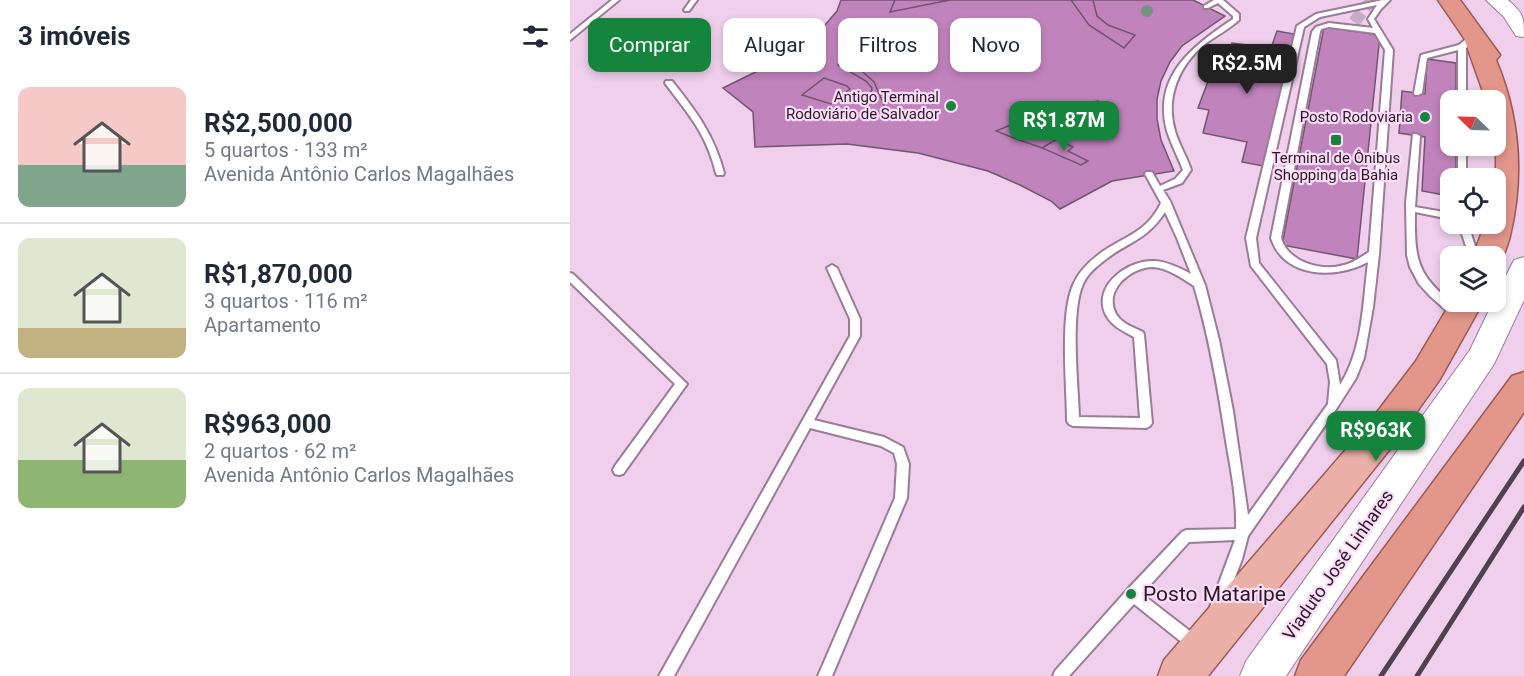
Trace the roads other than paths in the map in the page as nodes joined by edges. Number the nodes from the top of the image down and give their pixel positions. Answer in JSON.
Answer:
{"nodes":[{"id":1,"x":616,"y":0,"type":"edge"},
{"id":2,"x":694,"y":0,"type":"edge"},
{"id":3,"x":1219,"y":0,"type":"edge"},
{"id":4,"x":1449,"y":0,"type":"edge"},
{"id":5,"x":1496,"y":0,"type":"edge"},
{"id":6,"x":1386,"y":1,"type":"edge"},
{"id":7,"x":1206,"y":7,"type":"dead end"},
{"id":8,"x":687,"y":10,"type":"dead end"},
{"id":9,"x":1378,"y":31,"type":"junction"},
{"id":10,"x":1524,"y":31,"type":"edge"},
{"id":11,"x":570,"y":38,"type":"edge"},
{"id":12,"x":1468,"y":41,"type":"junction"},
{"id":13,"x":669,"y":83,"type":"dead end"},
{"id":14,"x":1463,"y":90,"type":"edge"},
{"id":15,"x":1418,"y":93,"type":"dead end"},
{"id":16,"x":1524,"y":110,"type":"edge"},
{"id":17,"x":1416,"y":136,"type":"dead end"},
{"id":18,"x":720,"y":173,"type":"dead end"},
{"id":19,"x":1149,"y":174,"type":"dead end"},
{"id":20,"x":1158,"y":189,"type":"junction"},
{"id":21,"x":1166,"y":201,"type":"junction"},
{"id":22,"x":1412,"y":209,"type":"junction"},
{"id":23,"x":1440,"y":214,"type":"edge"},
{"id":24,"x":1492,"y":246,"type":"edge"},
{"id":25,"x":1374,"y":254,"type":"junction"},
{"id":26,"x":1524,"y":267,"type":"edge"},
{"id":27,"x":832,"y":268,"type":"dead end"},
{"id":28,"x":570,"y":276,"type":"edge"},
{"id":29,"x":1200,"y":285,"type":"junction"},
{"id":30,"x":1440,"y":293,"type":"edge"},
{"id":31,"x":1461,"y":312,"type":"edge"},
{"id":32,"x":1524,"y":385,"type":"edge"},
{"id":33,"x":1331,"y":408,"type":"junction"},
{"id":34,"x":808,"y":423,"type":"junction"},
{"id":35,"x":1381,"y":434,"type":"joint"},
{"id":36,"x":619,"y":470,"type":"dead end"},
{"id":37,"x":1242,"y":534,"type":"junction"},
{"id":38,"x":1132,"y":594,"type":"junction"},
{"id":39,"x":1191,"y":663,"type":"edge"},
{"id":40,"x":666,"y":676,"type":"edge"},
{"id":41,"x":825,"y":676,"type":"edge"},
{"id":42,"x":1060,"y":676,"type":"edge"},
{"id":43,"x":1261,"y":676,"type":"edge"},
{"id":44,"x":1317,"y":676,"type":"edge"}],
"edges":[{"from":1,"to":11,"type":"lane"},
{"from":2,"to":8,"type":"lane"},
{"from":3,"to":7,"type":"lane"},
{"from":3,"to":20,"type":"lane"},
{"from":4,"to":12,"type":"highway"},
{"from":5,"to":10,"type":"main road"},
{"from":6,"to":9,"type":"lane"},
{"from":6,"to":33,"type":"lane"},
{"from":9,"to":25,"type":"lane"},
{"from":9,"to":25,"type":"lane"},
{"from":12,"to":14,"type":"lane"},
{"from":12,"to":15,"type":"lane"},
{"from":12,"to":16,"type":"highway"},
{"from":12,"to":24,"type":"highway"},
{"from":13,"to":18,"type":"lane"},
{"from":17,"to":22,"type":"lane"},
{"from":19,"to":20,"type":"lane"},
{"from":20,"to":21,"type":"lane"},
{"from":21,"to":29,"type":"lane"},
{"from":21,"to":29,"type":"lane"},
{"from":22,"to":23,"type":"lane"},
{"from":22,"to":30,"type":"lane"},
{"from":25,"to":33,"type":"lane"},
{"from":26,"to":43,"type":"main road","name":"Viaduto José Linhares"},
{"from":27,"to":34,"type":"lane"},
{"from":28,"to":36,"type":"lane"},
{"from":29,"to":37,"type":"lane"},
{"from":31,"to":35,"type":"highway"},
{"from":32,"to":44,"type":"highway"},
{"from":33,"to":37,"type":"lane"},
{"from":34,"to":40,"type":"lane"},
{"from":34,"to":41,"type":"lane"},
{"from":35,"to":39,"type":"main road"},
{"from":37,"to":38,"type":"lane"},
{"from":37,"to":39,"type":"lane"},
{"from":38,"to":39,"type":"lane"},
{"from":38,"to":42,"type":"lane"}]}
